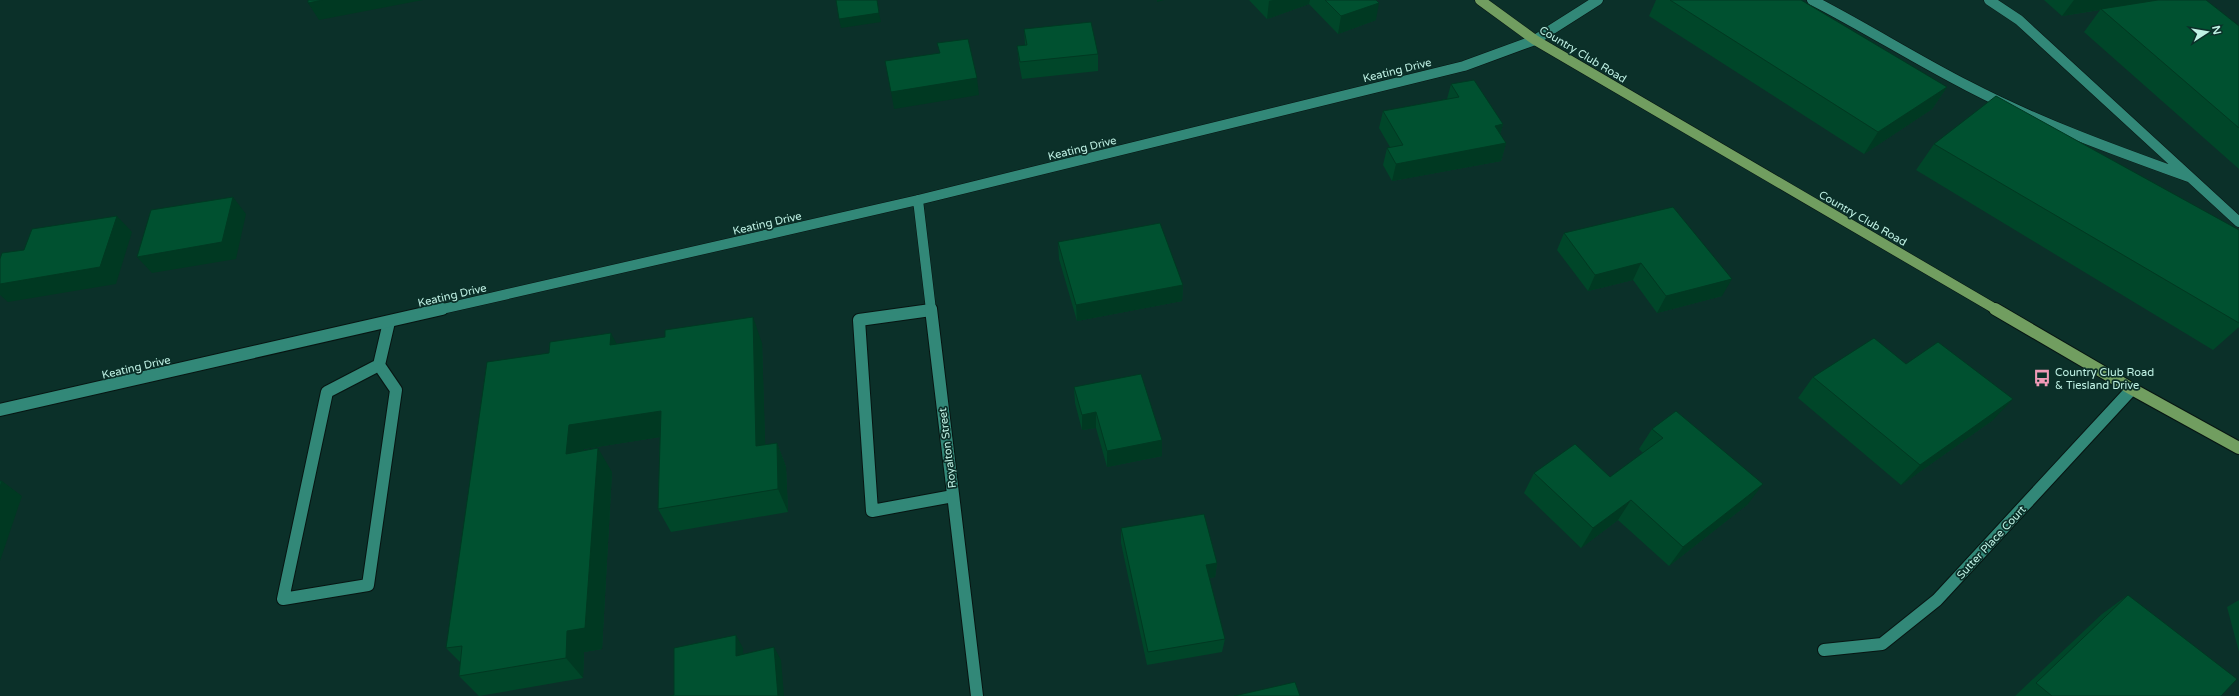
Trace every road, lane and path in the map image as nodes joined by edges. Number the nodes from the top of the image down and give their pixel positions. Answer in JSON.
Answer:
{"nodes":[{"id":1,"x":1480,"y":0,"type":"edge"},
{"id":2,"x":1598,"y":0,"type":"edge"},
{"id":3,"x":1812,"y":0,"type":"edge"},
{"id":4,"x":1833,"y":0,"type":"edge"},
{"id":5,"x":1989,"y":0,"type":"edge"},
{"id":6,"x":1824,"y":6,"type":"junction"},
{"id":7,"x":1535,"y":40,"type":"junction"},
{"id":8,"x":2189,"y":177,"type":"junction"},
{"id":9,"x":918,"y":200,"type":"junction"},
{"id":10,"x":2239,"y":222,"type":"edge"},
{"id":11,"x":931,"y":310,"type":"junction"},
{"id":12,"x":389,"y":322,"type":"junction"},
{"id":13,"x":379,"y":365,"type":"junction"},
{"id":14,"x":2132,"y":389,"type":"junction"},
{"id":15,"x":0,"y":410,"type":"edge"},
{"id":16,"x":2239,"y":448,"type":"edge"},
{"id":17,"x":953,"y":496,"type":"junction"},
{"id":18,"x":1824,"y":650,"type":"dead end"},
{"id":19,"x":977,"y":696,"type":"edge"}],
"edges":[{"from":1,"to":7,"type":"main road","name":"Country Club Road"},
{"from":2,"to":7,"type":"street","name":"Keating Drive"},
{"from":3,"to":6,"type":"street"},
{"from":4,"to":6,"type":"street"},
{"from":5,"to":8,"type":"street"},
{"from":6,"to":8,"type":"street"},
{"from":7,"to":9,"type":"street","name":"Keating Drive"},
{"from":7,"to":14,"type":"main road","name":"Country Club Road"},
{"from":8,"to":10,"type":"street"},
{"from":9,"to":11,"type":"street","name":"Royalton Street"},
{"from":9,"to":12,"type":"street","name":"Keating Drive"},
{"from":11,"to":17,"type":"street","name":"Royalton Street"},
{"from":11,"to":17,"type":"street"},
{"from":12,"to":13,"type":"street"},
{"from":12,"to":15,"type":"street","name":"Keating Drive"},
{"from":13,"to":13,"type":"street"},
{"from":14,"to":16,"type":"main road","name":"Country Club Road"},
{"from":14,"to":18,"type":"street","name":"Sutter Place Court"},
{"from":17,"to":19,"type":"street","name":"Royalton Street"}]}
